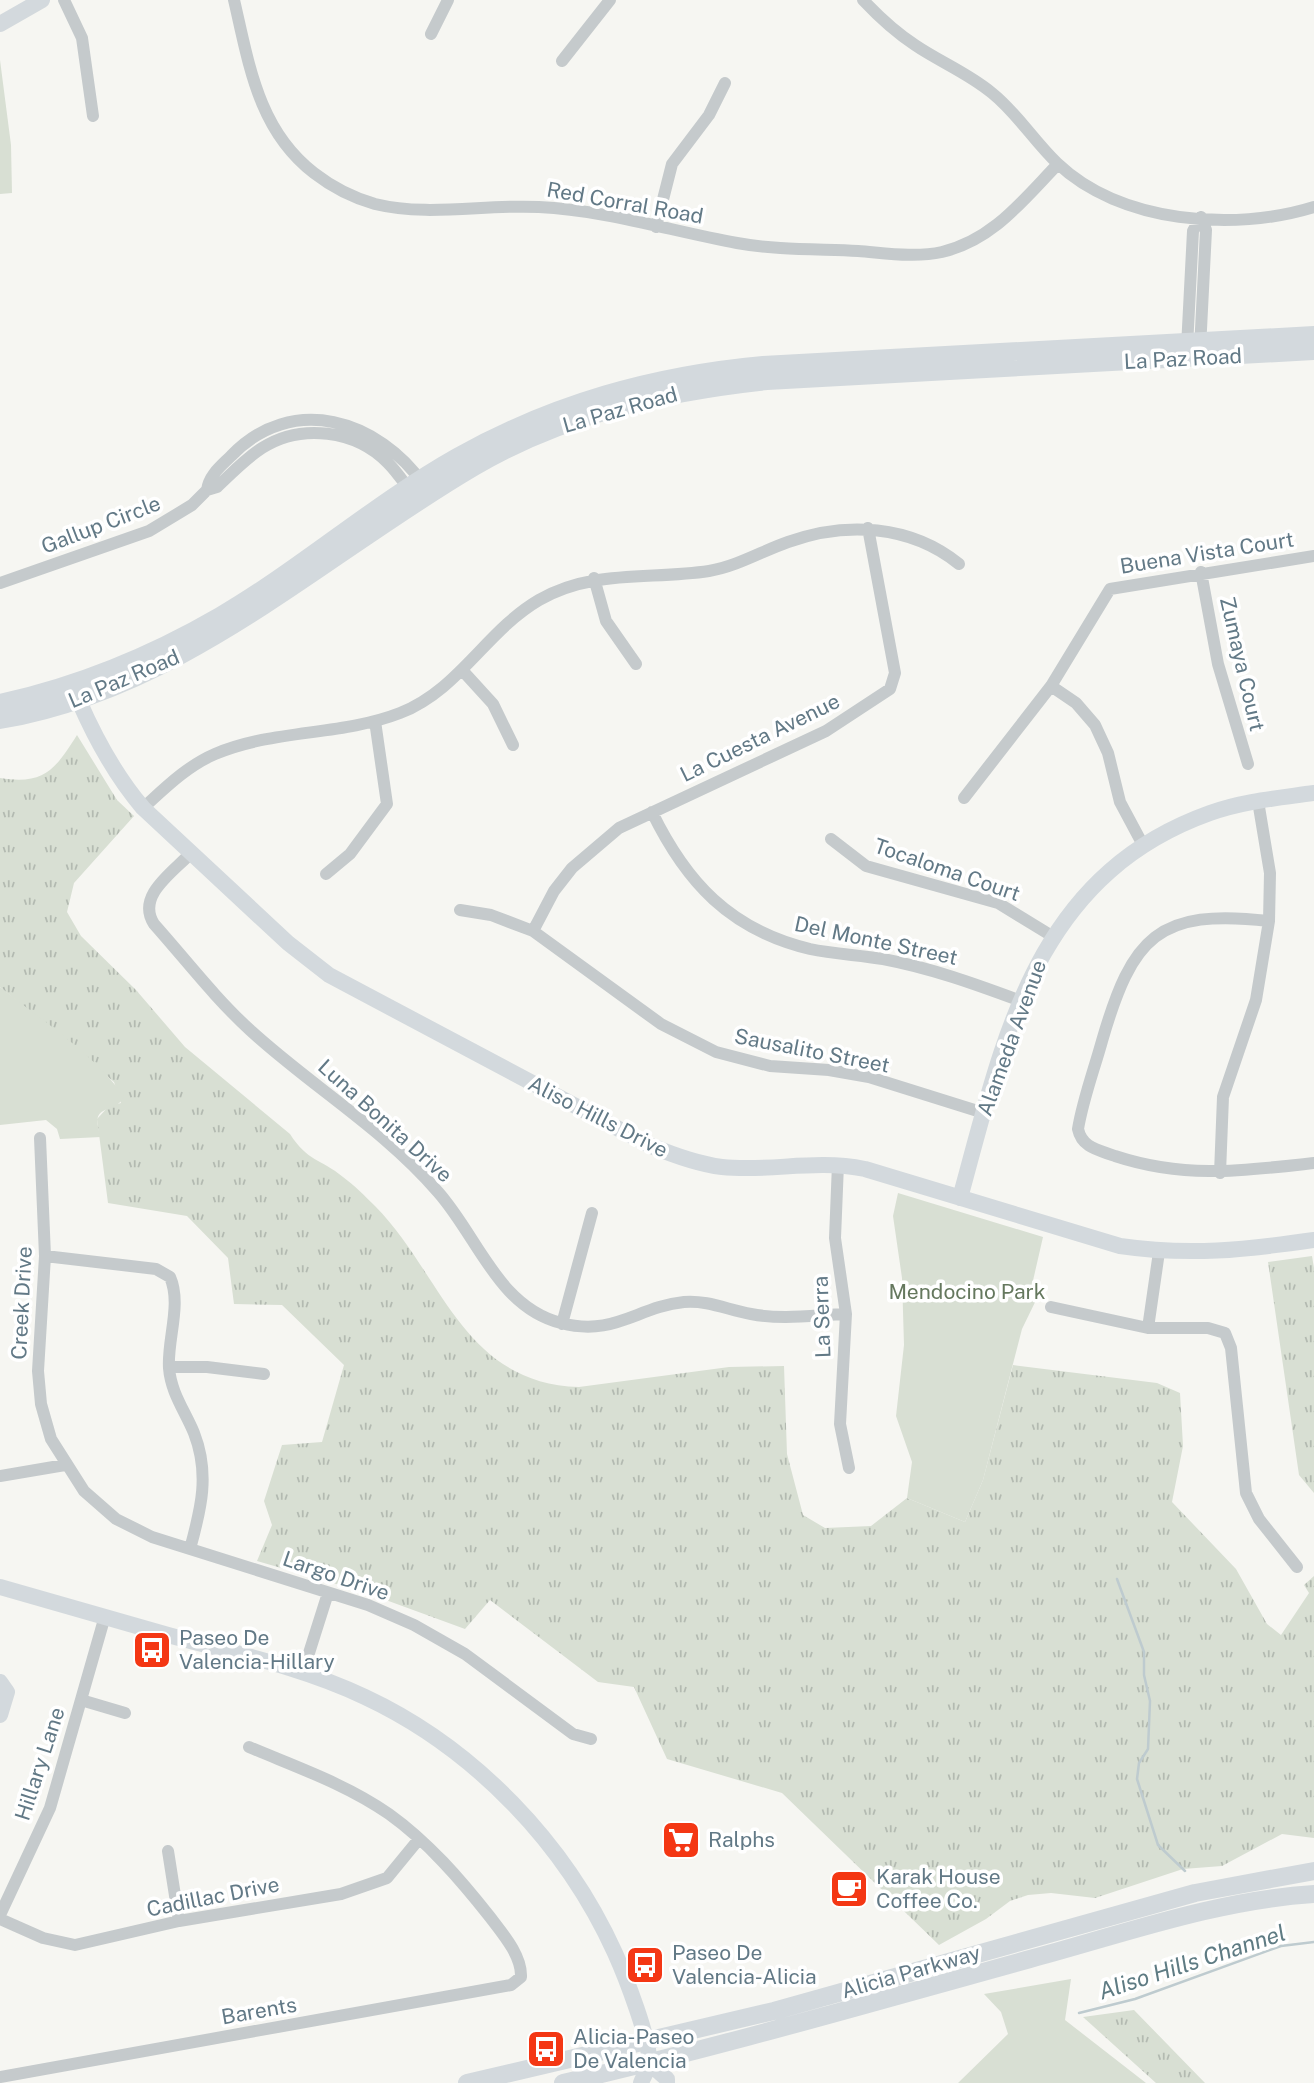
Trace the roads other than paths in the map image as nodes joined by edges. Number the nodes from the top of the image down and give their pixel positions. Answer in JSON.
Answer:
{"nodes":[{"id":1,"x":42,"y":0,"type":"edge"},
{"id":2,"x":64,"y":0,"type":"edge"},
{"id":3,"x":234,"y":0,"type":"edge"},
{"id":4,"x":448,"y":0,"type":"edge"},
{"id":5,"x":610,"y":0,"type":"edge"},
{"id":6,"x":863,"y":0,"type":"edge"},
{"id":7,"x":0,"y":24,"type":"edge"},
{"id":8,"x":431,"y":34,"type":"dead end"},
{"id":9,"x":562,"y":61,"type":"dead end"},
{"id":10,"x":726,"y":83,"type":"dead end"},
{"id":11,"x":93,"y":116,"type":"dead end"},
{"id":12,"x":1058,"y":164,"type":"junction"},
{"id":13,"x":1314,"y":207,"type":"edge"},
{"id":14,"x":1201,"y":217,"type":"junction"},
{"id":15,"x":656,"y":227,"type":"junction"},
{"id":16,"x":1314,"y":335,"type":"edge"},
{"id":17,"x":1193,"y":351,"type":"junction"},
{"id":18,"x":1314,"y":351,"type":"edge"},
{"id":19,"x":419,"y":491,"type":"junction"},
{"id":20,"x":868,"y":528,"type":"junction"},
{"id":21,"x":1314,"y":556,"type":"edge"},
{"id":22,"x":959,"y":564,"type":"dead end"},
{"id":23,"x":1201,"y":572,"type":"junction"},
{"id":24,"x":594,"y":578,"type":"junction"},
{"id":25,"x":0,"y":583,"type":"edge"},
{"id":26,"x":636,"y":664,"type":"dead end"},
{"id":27,"x":462,"y":670,"type":"junction"},
{"id":28,"x":1051,"y":686,"type":"junction"},
{"id":29,"x":75,"y":693,"type":"junction"},
{"id":30,"x":0,"y":703,"type":"edge"},
{"id":31,"x":0,"y":720,"type":"edge"},
{"id":32,"x":375,"y":720,"type":"junction"},
{"id":33,"x":513,"y":745,"type":"dead end"},
{"id":34,"x":1248,"y":764,"type":"dead end"},
{"id":35,"x":1314,"y":793,"type":"edge"},
{"id":36,"x":964,"y":798,"type":"dead end"},
{"id":37,"x":1258,"y":801,"type":"junction"},
{"id":38,"x":143,"y":808,"type":"junction"},
{"id":39,"x":652,"y":812,"type":"junction"},
{"id":40,"x":831,"y":839,"type":"dead end"},
{"id":41,"x":1143,"y":845,"type":"junction"},
{"id":42,"x":191,"y":853,"type":"junction"},
{"id":43,"x":326,"y":873,"type":"dead end"},
{"id":44,"x":460,"y":910,"type":"dead end"},
{"id":45,"x":1269,"y":921,"type":"junction"},
{"id":46,"x":533,"y":931,"type":"junction"},
{"id":47,"x":1052,"y":936,"type":"junction"},
{"id":48,"x":1021,"y":1000,"type":"junction"},
{"id":49,"x":984,"y":1113,"type":"junction"},
{"id":50,"x":40,"y":1138,"type":"dead end"},
{"id":51,"x":1314,"y":1163,"type":"edge"},
{"id":52,"x":838,"y":1164,"type":"junction"},
{"id":53,"x":1220,"y":1173,"type":"junction"},
{"id":54,"x":960,"y":1198,"type":"junction"},
{"id":55,"x":592,"y":1213,"type":"dead end"},
{"id":56,"x":1314,"y":1240,"type":"edge"},
{"id":57,"x":1159,"y":1252,"type":"junction"},
{"id":58,"x":46,"y":1256,"type":"junction"},
{"id":59,"x":1051,"y":1307,"type":"dead end"},
{"id":60,"x":846,"y":1314,"type":"junction"},
{"id":61,"x":562,"y":1324,"type":"junction"},
{"id":62,"x":1148,"y":1328,"type":"junction"},
{"id":63,"x":169,"y":1367,"type":"junction"},
{"id":64,"x":264,"y":1374,"type":"dead end"},
{"id":65,"x":65,"y":1465,"type":"junction"},
{"id":66,"x":849,"y":1468,"type":"dead end"},
{"id":67,"x":0,"y":1476,"type":"edge"},
{"id":68,"x":190,"y":1549,"type":"junction"},
{"id":69,"x":1297,"y":1567,"type":"dead end"},
{"id":70,"x":0,"y":1587,"type":"edge"},
{"id":71,"x":328,"y":1592,"type":"junction"},
{"id":72,"x":105,"y":1616,"type":"junction"},
{"id":73,"x":303,"y":1672,"type":"junction"},
{"id":74,"x":3,"y":1687,"type":"edge"},
{"id":75,"x":81,"y":1700,"type":"junction"},
{"id":76,"x":125,"y":1713,"type":"dead end"},
{"id":77,"x":0,"y":1715,"type":"edge"},
{"id":78,"x":592,"y":1739,"type":"dead end"},
{"id":79,"x":249,"y":1746,"type":"dead end"},
{"id":80,"x":419,"y":1839,"type":"junction"},
{"id":81,"x":168,"y":1851,"type":"dead end"},
{"id":82,"x":1313,"y":1872,"type":"edge"},
{"id":83,"x":1314,"y":1894,"type":"edge"},
{"id":84,"x":0,"y":1917,"type":"edge"},
{"id":85,"x":179,"y":1921,"type":"junction"},
{"id":86,"x":862,"y":1985,"type":"junction"},
{"id":87,"x":868,"y":2004,"type":"junction"},
{"id":88,"x":645,"y":2040,"type":"junction"},
{"id":89,"x":649,"y":2063,"type":"junction"},
{"id":90,"x":0,"y":2077,"type":"edge"},
{"id":91,"x":467,"y":2083,"type":"edge"},
{"id":92,"x":563,"y":2083,"type":"edge"},
{"id":93,"x":641,"y":2083,"type":"edge"},
{"id":94,"x":667,"y":2083,"type":"edge"}],
"edges":[{"from":1,"to":7,"type":"street"},
{"from":2,"to":11,"type":"street"},
{"from":3,"to":15,"type":"street","name":"Red Corral Road"},
{"from":4,"to":8,"type":"street"},
{"from":5,"to":9,"type":"street"},
{"from":6,"to":12,"type":"street"},
{"from":10,"to":15,"type":"street"},
{"from":12,"to":14,"type":"street"},
{"from":12,"to":15,"type":"street","name":"Red Corral Road"},
{"from":13,"to":14,"type":"street"},
{"from":14,"to":17,"type":"street"},
{"from":16,"to":17,"type":"main road","name":"La Paz Road"},
{"from":17,"to":18,"type":"main road","name":"La Paz Road"},
{"from":17,"to":19,"type":"main road","name":"La Paz Road"},
{"from":19,"to":25,"type":"street","name":"Gallup Circle"},
{"from":19,"to":29,"type":"main road","name":"La Paz Road"},
{"from":20,"to":22,"type":"street"},
{"from":20,"to":24,"type":"street"},
{"from":20,"to":39,"type":"street","name":"La Cuesta Avenue"},
{"from":21,"to":23,"type":"street","name":"Buena Vista Court"},
{"from":23,"to":28,"type":"street","name":"Buena Vista Court"},
{"from":23,"to":34,"type":"street","name":"Zumaya Court"},
{"from":24,"to":26,"type":"street"},
{"from":24,"to":27,"type":"street"},
{"from":27,"to":32,"type":"street"},
{"from":27,"to":33,"type":"street"},
{"from":28,"to":36,"type":"street","name":"Buena Vista Court"},
{"from":28,"to":41,"type":"street"},
{"from":29,"to":30,"type":"main road","name":"La Paz Road"},
{"from":29,"to":31,"type":"main road","name":"La Paz Road"},
{"from":29,"to":38,"type":"street","name":"Aliso Hills Drive"},
{"from":32,"to":38,"type":"street"},
{"from":32,"to":43,"type":"street"},
{"from":35,"to":37,"type":"street","name":"Alameda Avenue"},
{"from":37,"to":41,"type":"street","name":"Alameda Avenue"},
{"from":37,"to":45,"type":"street"},
{"from":38,"to":42,"type":"street","name":"Aliso Hills Drive"},
{"from":39,"to":46,"type":"street","name":"La Cuesta Avenue"},
{"from":39,"to":48,"type":"street","name":"Del Monte Street"},
{"from":40,"to":47,"type":"street","name":"Tocaloma Court"},
{"from":41,"to":47,"type":"street","name":"Alameda Avenue"},
{"from":42,"to":52,"type":"street","name":"Aliso Hills Drive"},
{"from":42,"to":61,"type":"street","name":"Luna Bonita Drive"},
{"from":44,"to":46,"type":"street","name":"Sausalito Street"},
{"from":45,"to":53,"type":"street"},
{"from":45,"to":53,"type":"street"},
{"from":46,"to":49,"type":"street","name":"Sausalito Street"},
{"from":47,"to":48,"type":"street","name":"Alameda Avenue"},
{"from":48,"to":49,"type":"street","name":"Alameda Avenue"},
{"from":49,"to":54,"type":"street","name":"Alameda Avenue"},
{"from":50,"to":58,"type":"street","name":"Creek Drive"},
{"from":51,"to":53,"type":"street"},
{"from":52,"to":54,"type":"street","name":"Aliso Hills Drive"},
{"from":52,"to":60,"type":"street","name":"La Serra"},
{"from":54,"to":57,"type":"street","name":"Aliso Hills Drive"},
{"from":55,"to":61,"type":"street"},
{"from":56,"to":57,"type":"street","name":"Aliso Hills Drive"},
{"from":57,"to":62,"type":"street"},
{"from":58,"to":63,"type":"street"},
{"from":58,"to":65,"type":"street","name":"Creek Drive"},
{"from":59,"to":62,"type":"street"},
{"from":60,"to":61,"type":"street","name":"Luna Bonita Drive"},
{"from":60,"to":66,"type":"street","name":"La Serra"},
{"from":62,"to":69,"type":"street"},
{"from":63,"to":64,"type":"street"},
{"from":63,"to":68,"type":"street"},
{"from":65,"to":67,"type":"street"},
{"from":65,"to":68,"type":"street","name":"Largo Drive"},
{"from":68,"to":71,"type":"street","name":"Largo Drive"},
{"from":70,"to":72,"type":"street"},
{"from":71,"to":73,"type":"street"},
{"from":71,"to":78,"type":"street","name":"Largo Drive"},
{"from":72,"to":73,"type":"street"},
{"from":72,"to":75,"type":"street","name":"Hillary Lane"},
{"from":73,"to":88,"type":"street"},
{"from":74,"to":77,"type":"street"},
{"from":75,"to":76,"type":"street","name":"Hillary Lane"},
{"from":75,"to":84,"type":"street","name":"Hillary Lane"},
{"from":79,"to":80,"type":"street"},
{"from":80,"to":85,"type":"street","name":"Cadillac Drive"},
{"from":80,"to":90,"type":"street","name":"Barents"},
{"from":81,"to":85,"type":"street"},
{"from":82,"to":86,"type":"main road","name":"Alicia Parkway"},
{"from":83,"to":87,"type":"main road","name":"Alicia Parkway"},
{"from":84,"to":85,"type":"street","name":"Cadillac Drive"},
{"from":86,"to":87,"type":"main road"},
{"from":86,"to":88,"type":"main road","name":"Alicia Parkway"},
{"from":87,"to":89,"type":"main road","name":"Alicia Parkway"},
{"from":88,"to":89,"type":"street"},
{"from":88,"to":91,"type":"main road","name":"Alicia Parkway"},
{"from":89,"to":92,"type":"main road","name":"Alicia Parkway"},
{"from":89,"to":93,"type":"street"},
{"from":89,"to":94,"type":"street"}]}
